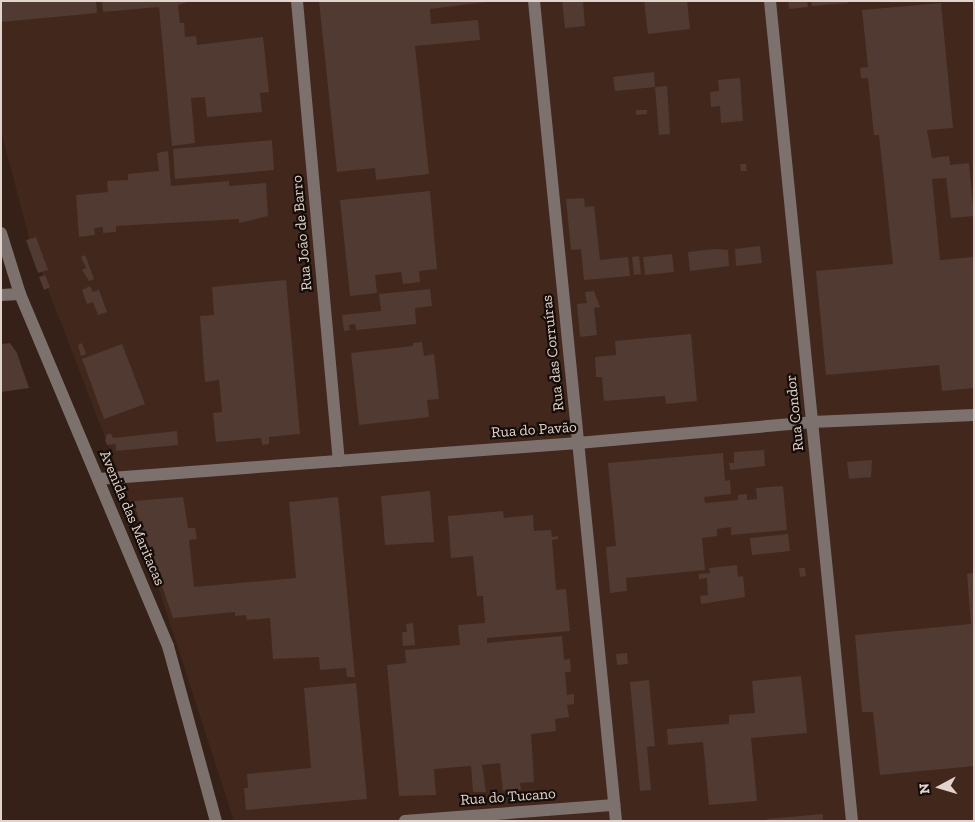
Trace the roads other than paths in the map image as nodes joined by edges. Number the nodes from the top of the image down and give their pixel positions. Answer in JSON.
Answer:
{"nodes":[{"id":1,"x":297,"y":1,"type":"edge"},
{"id":2,"x":534,"y":1,"type":"edge"},
{"id":3,"x":770,"y":1,"type":"edge"},
{"id":4,"x":1,"y":233,"type":"edge"},
{"id":5,"x":20,"y":294,"type":"junction"},
{"id":6,"x":1,"y":295,"type":"edge"},
{"id":7,"x":974,"y":415,"type":"edge"},
{"id":8,"x":812,"y":422,"type":"junction"},
{"id":9,"x":578,"y":443,"type":"junction"},
{"id":10,"x":339,"y":461,"type":"junction"},
{"id":11,"x":98,"y":478,"type":"junction"},
{"id":12,"x":614,"y":805,"type":"junction"},
{"id":13,"x":216,"y":821,"type":"edge"},
{"id":14,"x":405,"y":821,"type":"edge"},
{"id":15,"x":616,"y":821,"type":"edge"},
{"id":16,"x":852,"y":821,"type":"edge"}],
"edges":[{"from":1,"to":10,"type":"street","name":"Rua João de Barro"},
{"from":2,"to":9,"type":"street","name":"Rua das Corruíras"},
{"from":3,"to":8,"type":"street","name":"Rua Condor"},
{"from":4,"to":5,"type":"street","name":"Avenida das Maritacas"},
{"from":5,"to":6,"type":"street"},
{"from":5,"to":11,"type":"street","name":"Avenida das Maritacas"},
{"from":7,"to":8,"type":"street","name":"Rua do Pavão"},
{"from":8,"to":9,"type":"street","name":"Rua do Pavão"},
{"from":8,"to":16,"type":"street","name":"Rua Condor"},
{"from":9,"to":10,"type":"street","name":"Rua do Pavão"},
{"from":9,"to":12,"type":"street","name":"Rua das Corruíras"},
{"from":10,"to":11,"type":"street","name":"Rua do Pavão"},
{"from":11,"to":13,"type":"street","name":"Avenida das Maritacas"},
{"from":12,"to":14,"type":"street","name":"Rua do Tucano"},
{"from":12,"to":15,"type":"street","name":"Rua das Corruíras"}]}
